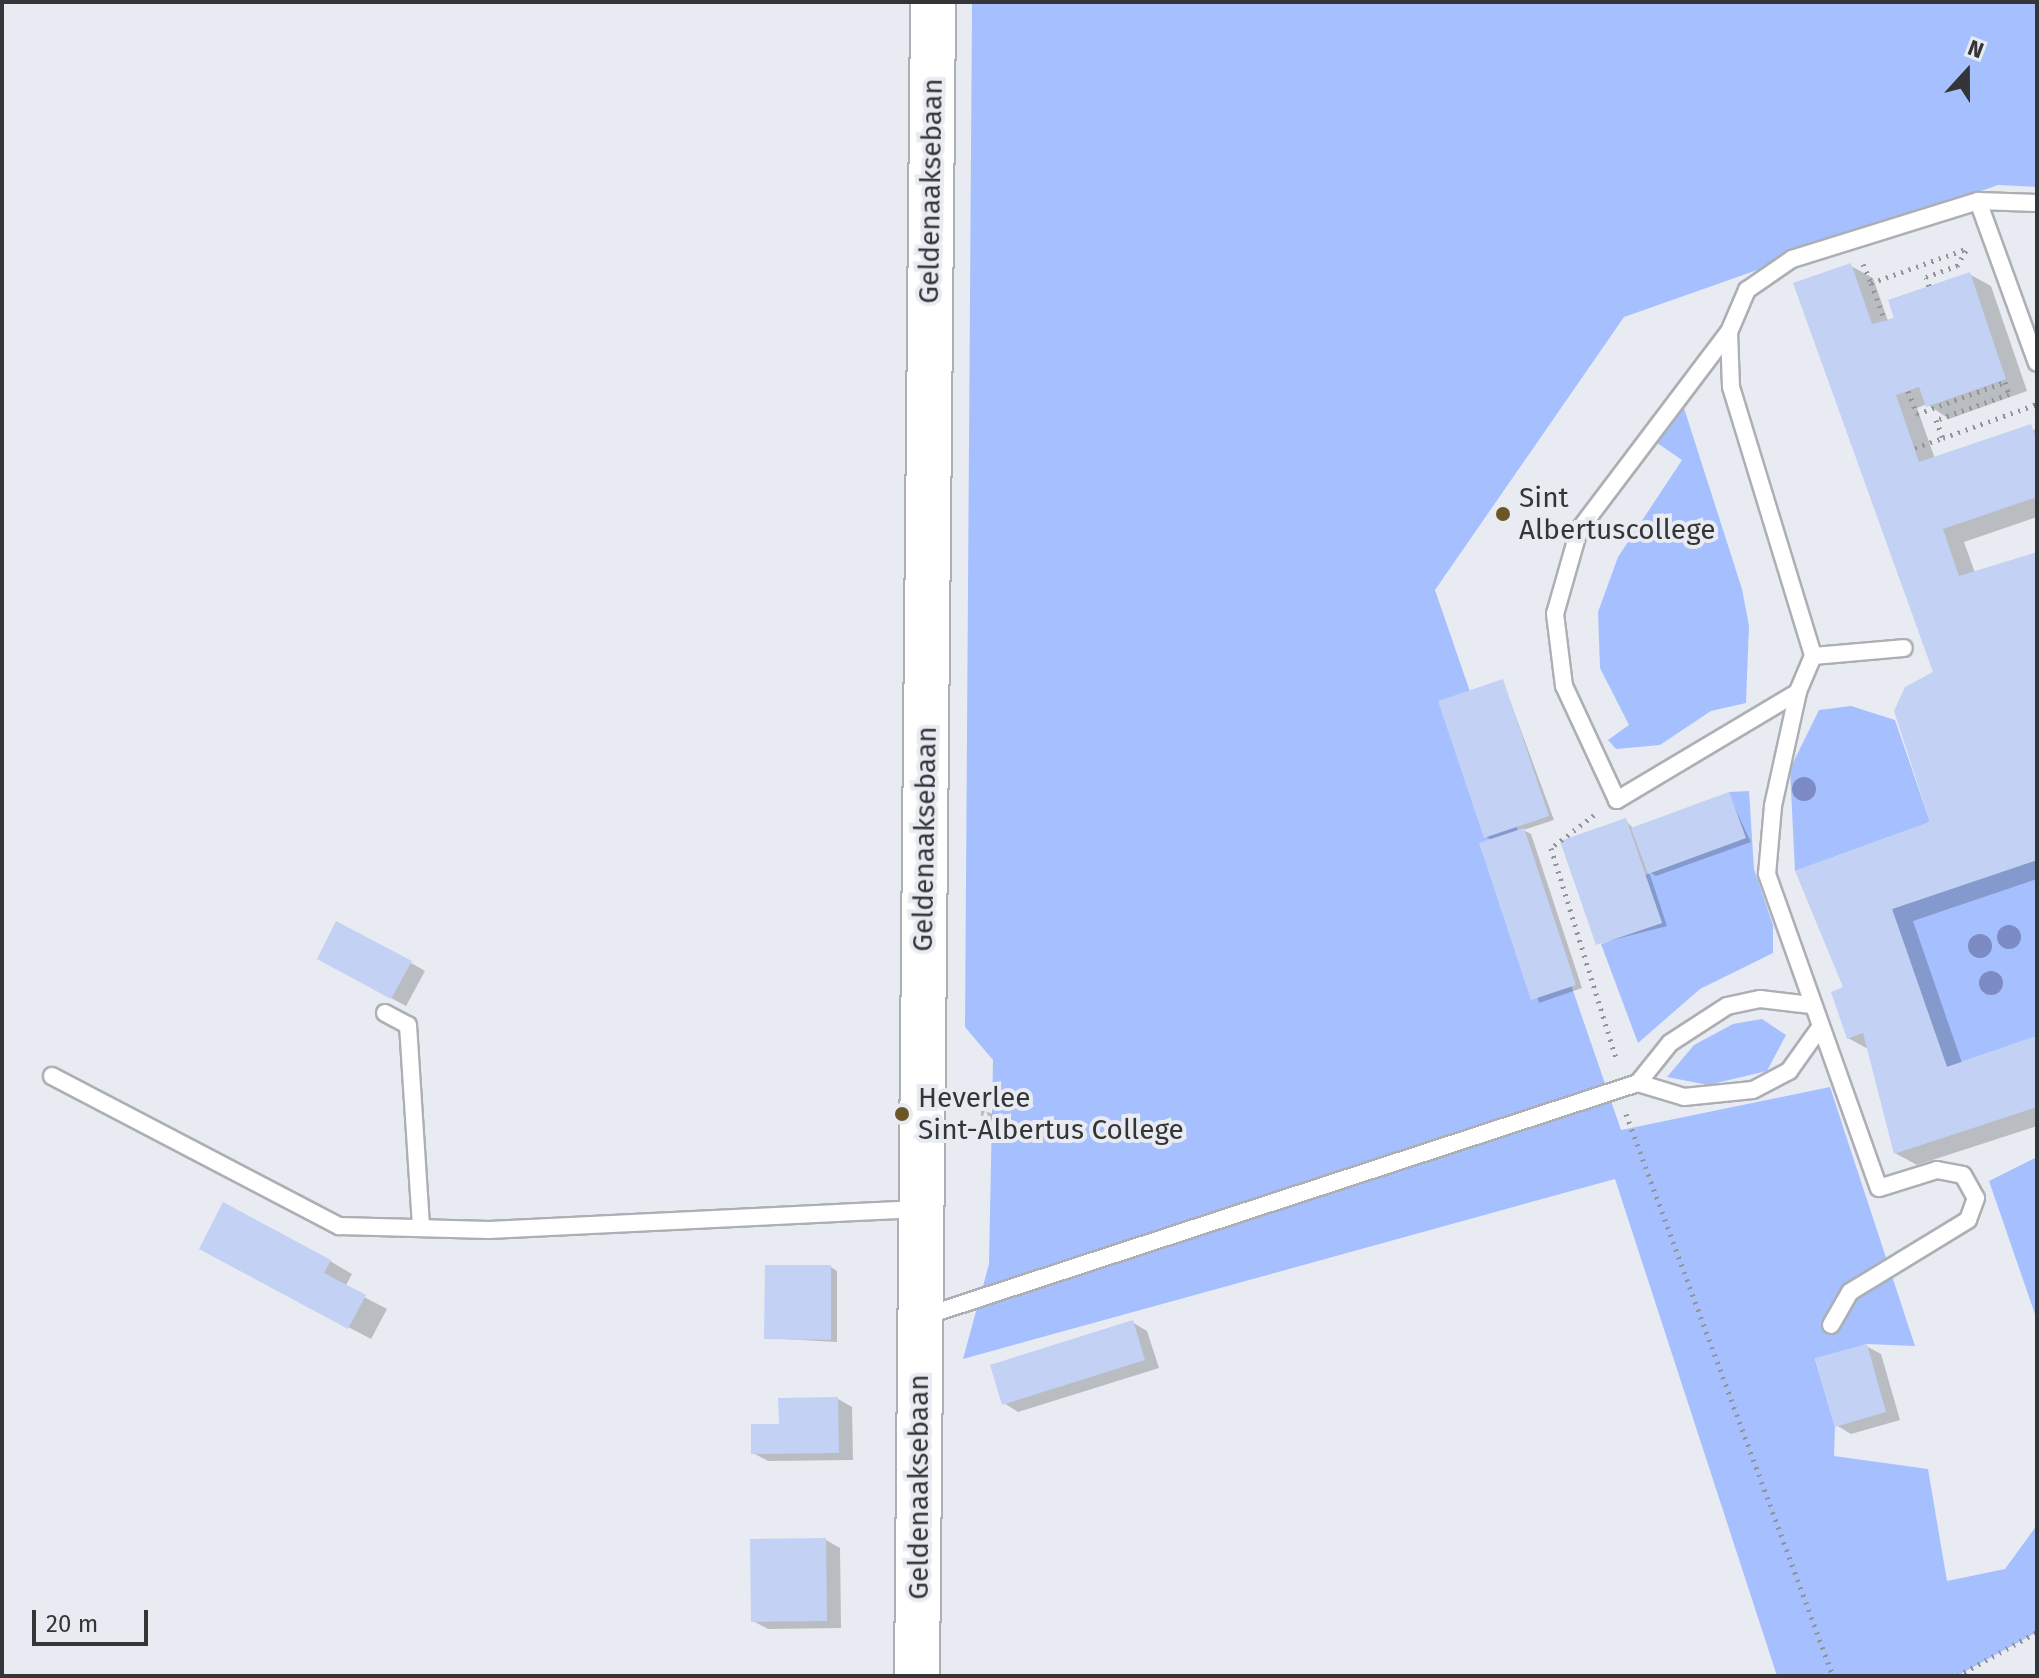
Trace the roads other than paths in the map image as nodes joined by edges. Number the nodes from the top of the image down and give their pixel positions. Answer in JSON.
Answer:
{"nodes":[{"id":1,"x":933,"y":2,"type":"edge"},
{"id":2,"x":1978,"y":201,"type":"junction"},
{"id":3,"x":2037,"y":203,"type":"edge"},
{"id":4,"x":1729,"y":332,"type":"junction"},
{"id":5,"x":2037,"y":363,"type":"edge"},
{"id":6,"x":1904,"y":648,"type":"dead end"},
{"id":7,"x":1813,"y":656,"type":"junction"},
{"id":8,"x":1798,"y":692,"type":"junction"},
{"id":9,"x":1811,"y":1005,"type":"junction"},
{"id":10,"x":385,"y":1013,"type":"dead end"},
{"id":11,"x":1819,"y":1029,"type":"junction"},
{"id":12,"x":52,"y":1076,"type":"dead end"},
{"id":13,"x":1638,"y":1083,"type":"junction"},
{"id":14,"x":921,"y":1209,"type":"junction"},
{"id":15,"x":421,"y":1228,"type":"junction"},
{"id":16,"x":920,"y":1317,"type":"junction"},
{"id":17,"x":1831,"y":1325,"type":"dead end"},
{"id":18,"x":917,"y":1676,"type":"edge"}],
"edges":[{"from":1,"to":14,"type":"street","name":"Geldenaaksebaan"},
{"from":2,"to":3,"type":"lane"},
{"from":2,"to":4,"type":"lane"},
{"from":2,"to":5,"type":"lane"},
{"from":4,"to":7,"type":"lane"},
{"from":4,"to":8,"type":"lane"},
{"from":6,"to":7,"type":"lane"},
{"from":7,"to":8,"type":"lane"},
{"from":8,"to":9,"type":"lane"},
{"from":9,"to":11,"type":"lane"},
{"from":9,"to":13,"type":"lane"},
{"from":10,"to":15,"type":"lane"},
{"from":11,"to":13,"type":"lane"},
{"from":11,"to":17,"type":"lane"},
{"from":12,"to":15,"type":"lane"},
{"from":13,"to":16,"type":"lane"},
{"from":14,"to":15,"type":"lane"},
{"from":14,"to":16,"type":"street","name":"Geldenaaksebaan"},
{"from":16,"to":18,"type":"street","name":"Geldenaaksebaan"}]}
